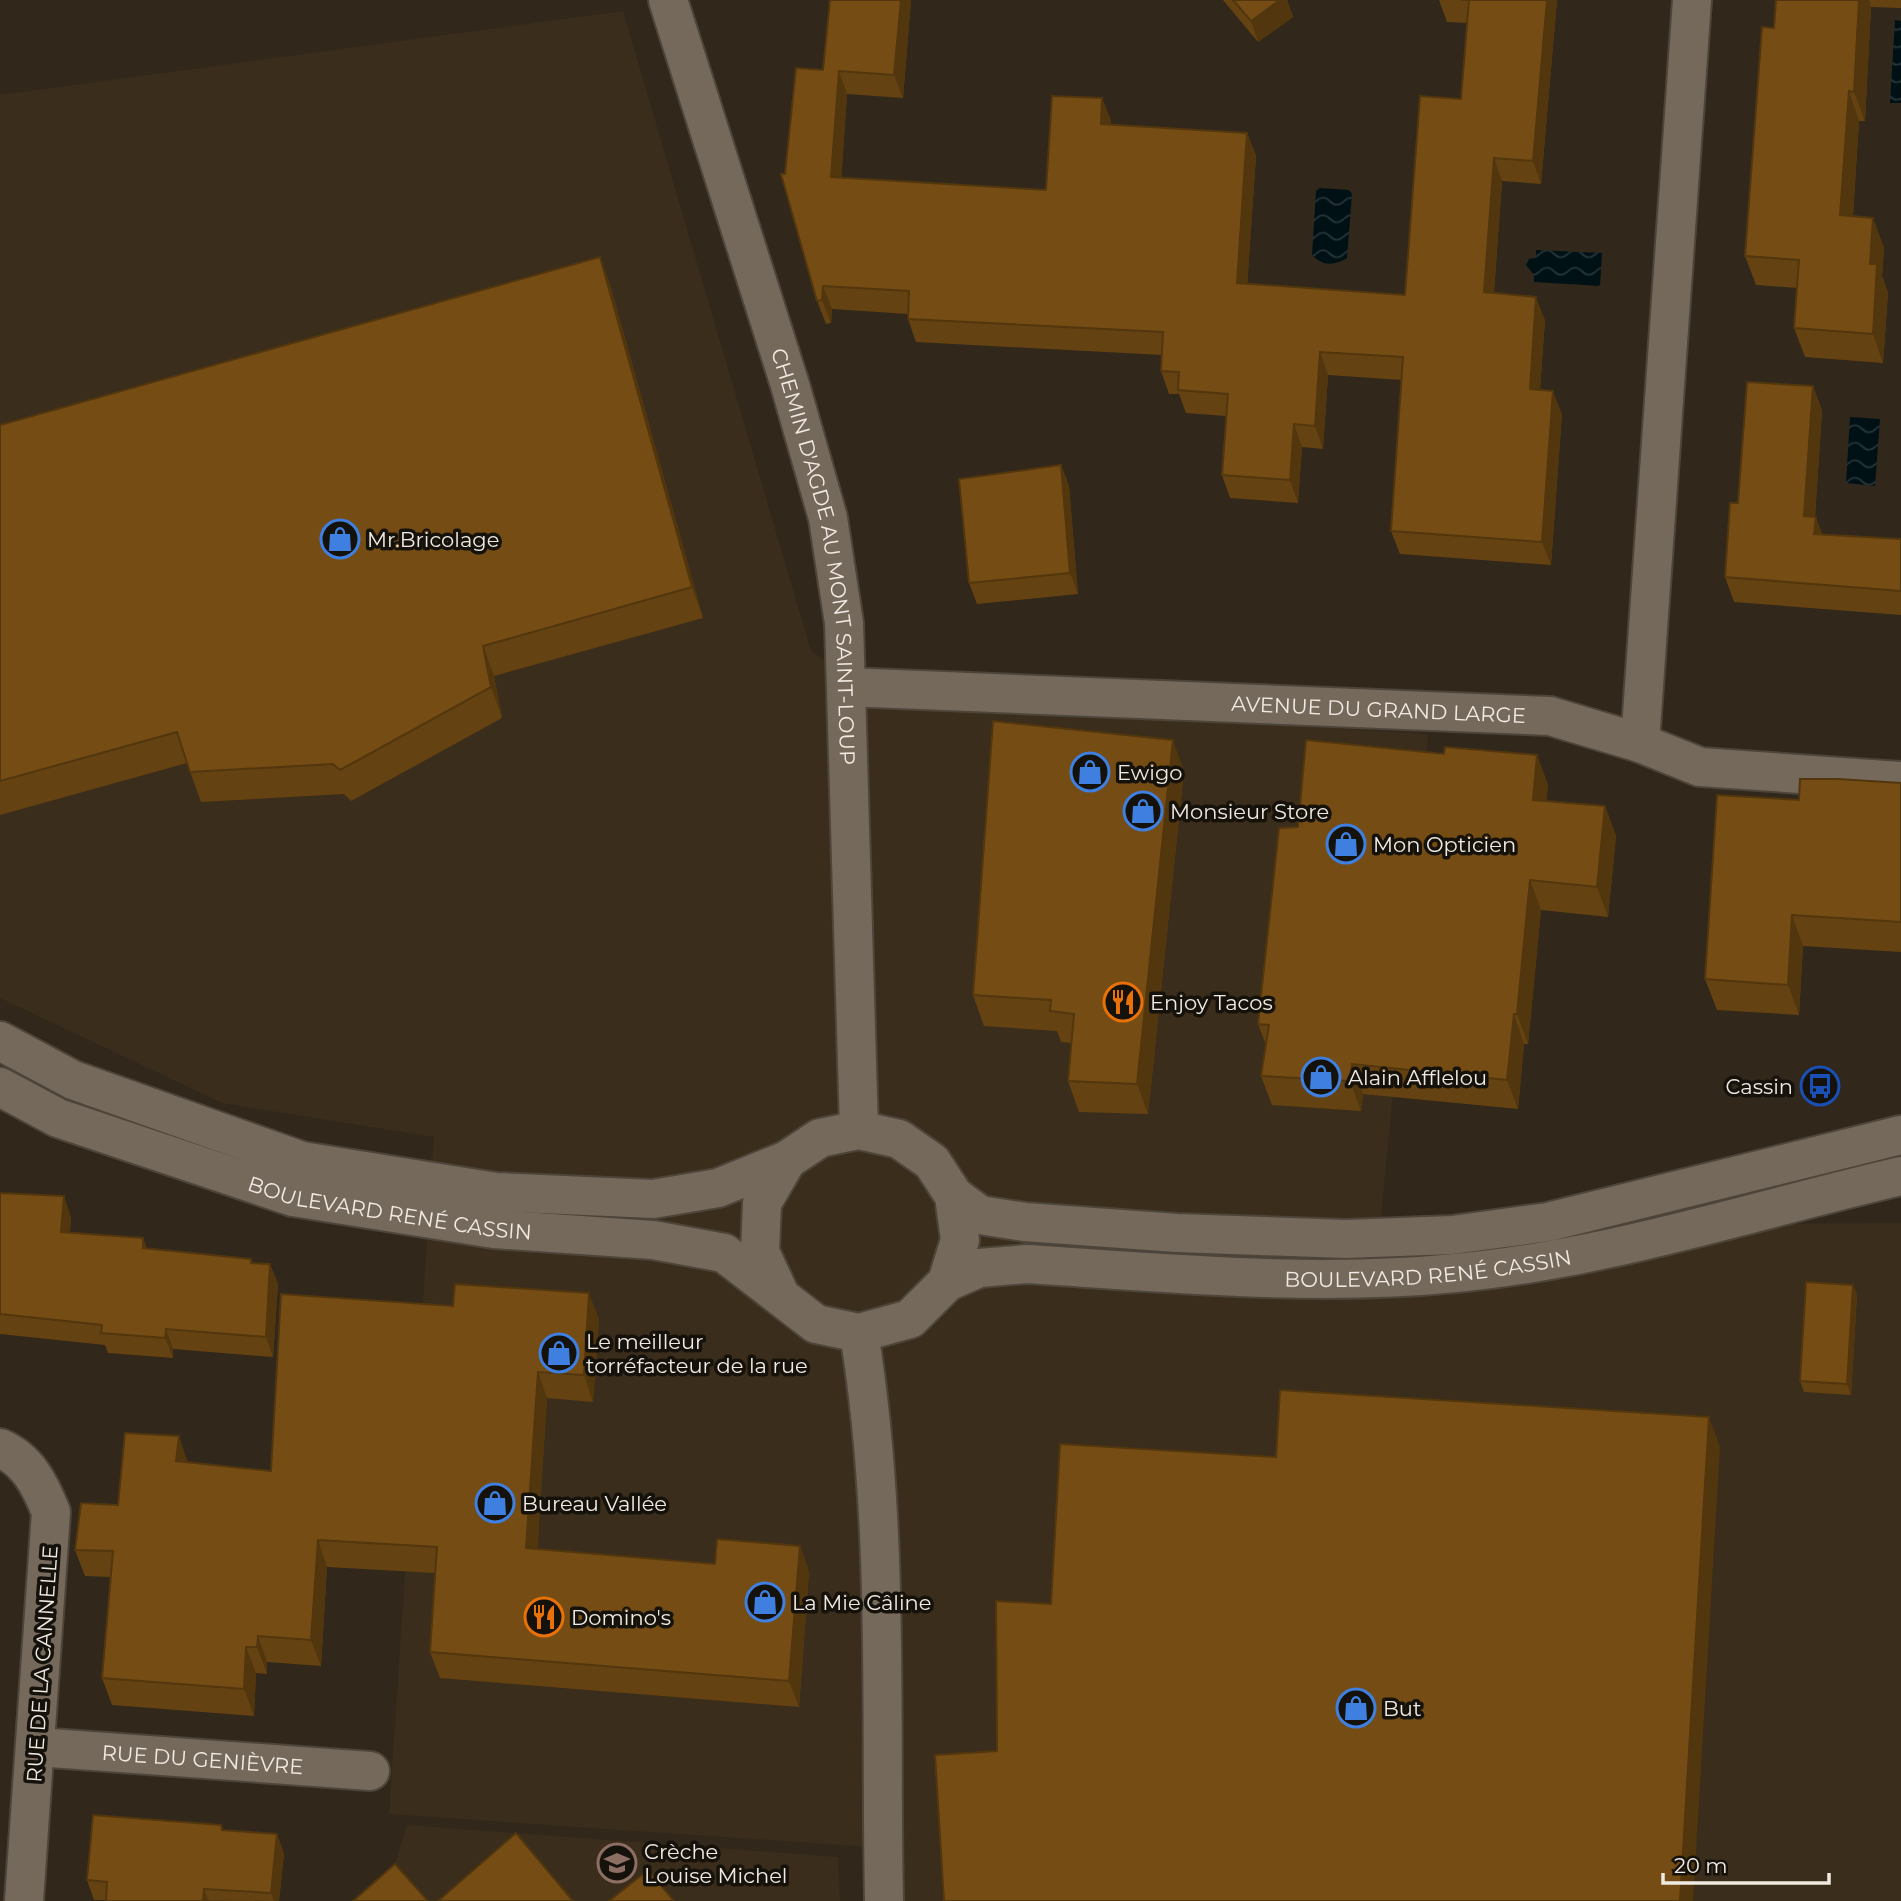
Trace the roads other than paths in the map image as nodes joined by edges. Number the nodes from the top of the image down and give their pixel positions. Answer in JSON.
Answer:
{"nodes":[{"id":1,"x":668,"y":0,"type":"edge"},
{"id":2,"x":1692,"y":0,"type":"edge"},
{"id":3,"x":847,"y":687,"type":"junction"},
{"id":4,"x":1640,"y":743,"type":"junction"},
{"id":5,"x":1901,"y":781,"type":"edge"},
{"id":6,"x":0,"y":1041,"type":"edge"},
{"id":7,"x":0,"y":1087,"type":"edge"},
{"id":8,"x":859,"y":1130,"type":"junction"},
{"id":9,"x":1901,"y":1135,"type":"edge"},
{"id":10,"x":787,"y":1160,"type":"junction"},
{"id":11,"x":1901,"y":1176,"type":"edge"},
{"id":12,"x":954,"y":1196,"type":"junction"},
{"id":13,"x":947,"y":1282,"type":"junction"},
{"id":14,"x":781,"y":1297,"type":"junction"},
{"id":15,"x":859,"y":1333,"type":"junction"},
{"id":16,"x":0,"y":1448,"type":"edge"},
{"id":17,"x":37,"y":1747,"type":"junction"},
{"id":18,"x":370,"y":1771,"type":"dead end"},
{"id":19,"x":24,"y":1901,"type":"edge"},
{"id":20,"x":884,"y":1901,"type":"edge"}],
"edges":[{"from":1,"to":3,"type":"street","name":"CHEMIN D'AGDE AU MONT SAINT-LOUP"},
{"from":2,"to":4,"type":"street"},
{"from":3,"to":4,"type":"street","name":"AVENUE DU GRAND LARGE"},
{"from":3,"to":8,"type":"street","name":"CHEMIN D'AGDE AU MONT SAINT-LOUP"},
{"from":4,"to":5,"type":"street","name":"AVENUE DU GRAND LARGE"},
{"from":6,"to":10,"type":"street","name":"BOULEVARD RENÉ CASSIN"},
{"from":7,"to":14,"type":"street","name":"BOULEVARD RENÉ CASSIN"},
{"from":8,"to":10,"type":"street"},
{"from":8,"to":12,"type":"street"},
{"from":9,"to":12,"type":"street","name":"BOULEVARD RENÉ CASSIN"},
{"from":10,"to":14,"type":"street"},
{"from":11,"to":13,"type":"street","name":"BOULEVARD RENÉ CASSIN"},
{"from":12,"to":13,"type":"street"},
{"from":13,"to":15,"type":"street"},
{"from":14,"to":15,"type":"street"},
{"from":15,"to":20,"type":"street"},
{"from":16,"to":17,"type":"street","name":"RUE DE LA CANNELLE"},
{"from":17,"to":18,"type":"street","name":"RUE DU GENIÈVRE"},
{"from":17,"to":19,"type":"street","name":"RUE DE LA CANNELLE"}]}
